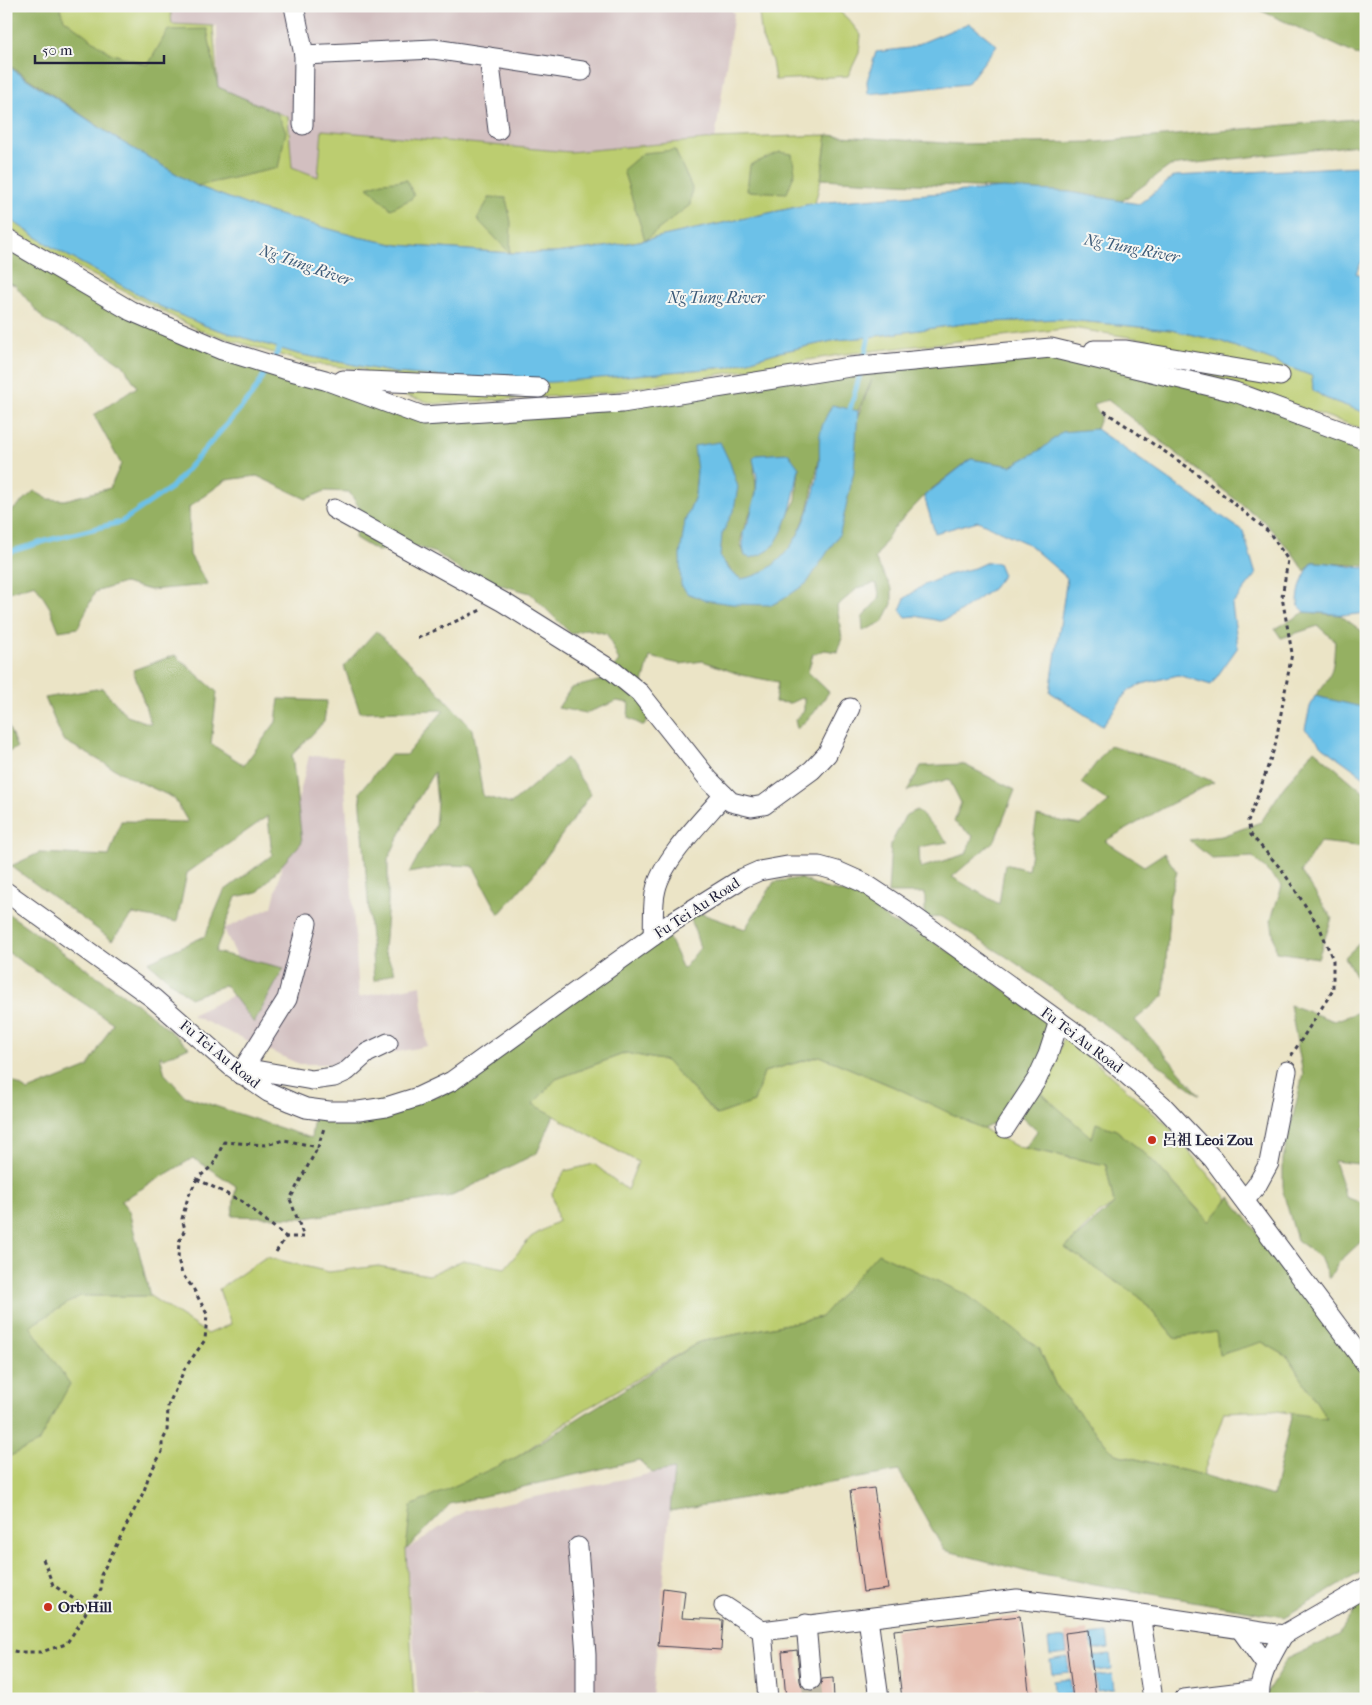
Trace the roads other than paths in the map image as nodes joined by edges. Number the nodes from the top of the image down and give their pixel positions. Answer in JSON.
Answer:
{"nodes":[{"id":1,"x":294,"y":6,"type":"edge"},
{"id":2,"x":304,"y":55,"type":"junction"},
{"id":3,"x":489,"y":57,"type":"junction"},
{"id":4,"x":582,"y":72,"type":"dead end"},
{"id":5,"x":303,"y":125,"type":"dead end"},
{"id":6,"x":498,"y":130,"type":"dead end"},
{"id":7,"x":6,"y":238,"type":"edge"},
{"id":8,"x":1054,"y":348,"type":"junction"},
{"id":9,"x":1280,"y":376,"type":"dead end"},
{"id":10,"x":325,"y":380,"type":"junction"},
{"id":11,"x":539,"y":388,"type":"dead end"},
{"id":12,"x":1366,"y":440,"type":"edge"},
{"id":13,"x":334,"y":510,"type":"dead end"},
{"id":14,"x":850,"y":708,"type":"dead end"},
{"id":15,"x":724,"y":795,"type":"junction"},
{"id":16,"x":6,"y":892,"type":"edge"},
{"id":17,"x":307,"y":922,"type":"dead end"},
{"id":18,"x":653,"y":936,"type":"junction"},
{"id":19,"x":1059,"y":1021,"type":"junction"},
{"id":20,"x":388,"y":1044,"type":"dead end"},
{"id":21,"x":1287,"y":1071,"type":"road end"},
{"id":22,"x":240,"y":1074,"type":"junction"},
{"id":23,"x":1005,"y":1128,"type":"dead end"},
{"id":24,"x":1245,"y":1200,"type":"junction"},
{"id":25,"x":1366,"y":1364,"type":"edge"},
{"id":26,"x":578,"y":1548,"type":"dead end"},
{"id":27,"x":1366,"y":1587,"type":"edge"},
{"id":28,"x":724,"y":1606,"type":"dead end"},
{"id":29,"x":1140,"y":1614,"type":"junction"},
{"id":30,"x":868,"y":1618,"type":"junction"},
{"id":31,"x":806,"y":1624,"type":"junction"},
{"id":32,"x":1241,"y":1630,"type":"junction"},
{"id":33,"x":762,"y":1631,"type":"junction"},
{"id":34,"x":1283,"y":1635,"type":"junction"},
{"id":35,"x":1266,"y":1666,"type":"junction"},
{"id":36,"x":811,"y":1680,"type":"tunnel mouth"},
{"id":37,"x":1259,"y":1694,"type":"edge"},
{"id":38,"x":586,"y":1699,"type":"edge"},
{"id":39,"x":768,"y":1699,"type":"edge"},
{"id":40,"x":878,"y":1699,"type":"edge"},
{"id":41,"x":1152,"y":1699,"type":"edge"},
{"id":42,"x":1184,"y":1699,"type":"edge"}],
"edges":[{"from":1,"to":2,"type":"street"},
{"from":2,"to":3,"type":"street"},
{"from":2,"to":5,"type":"street"},
{"from":3,"to":4,"type":"street"},
{"from":3,"to":6,"type":"street"},
{"from":7,"to":10,"type":"street"},
{"from":8,"to":9,"type":"street"},
{"from":8,"to":10,"type":"street"},
{"from":8,"to":12,"type":"street"},
{"from":10,"to":11,"type":"street"},
{"from":13,"to":15,"type":"street"},
{"from":14,"to":15,"type":"street"},
{"from":15,"to":18,"type":"street"},
{"from":16,"to":22,"type":"street","name":"Fu Tei Au Road"},
{"from":17,"to":22,"type":"street"},
{"from":18,"to":19,"type":"street","name":"Fu Tei Au Road"},
{"from":18,"to":22,"type":"street","name":"Fu Tei Au Road"},
{"from":19,"to":23,"type":"street"},
{"from":19,"to":24,"type":"street","name":"Fu Tei Au Road"},
{"from":20,"to":22,"type":"street"},
{"from":21,"to":24,"type":"street"},
{"from":24,"to":25,"type":"street","name":"Fu Tei Au Road"},
{"from":26,"to":38,"type":"street"},
{"from":27,"to":34,"type":"street"},
{"from":28,"to":33,"type":"street"},
{"from":29,"to":30,"type":"street"},
{"from":29,"to":32,"type":"street"},
{"from":29,"to":41,"type":"street"},
{"from":30,"to":31,"type":"street"},
{"from":30,"to":40,"type":"street"},
{"from":31,"to":33,"type":"street"},
{"from":31,"to":36,"type":"street"},
{"from":32,"to":34,"type":"street"},
{"from":32,"to":35,"type":"street"},
{"from":33,"to":39,"type":"street"},
{"from":34,"to":35,"type":"street"},
{"from":35,"to":37,"type":"street"},
{"from":37,"to":42,"type":"street"}]}
